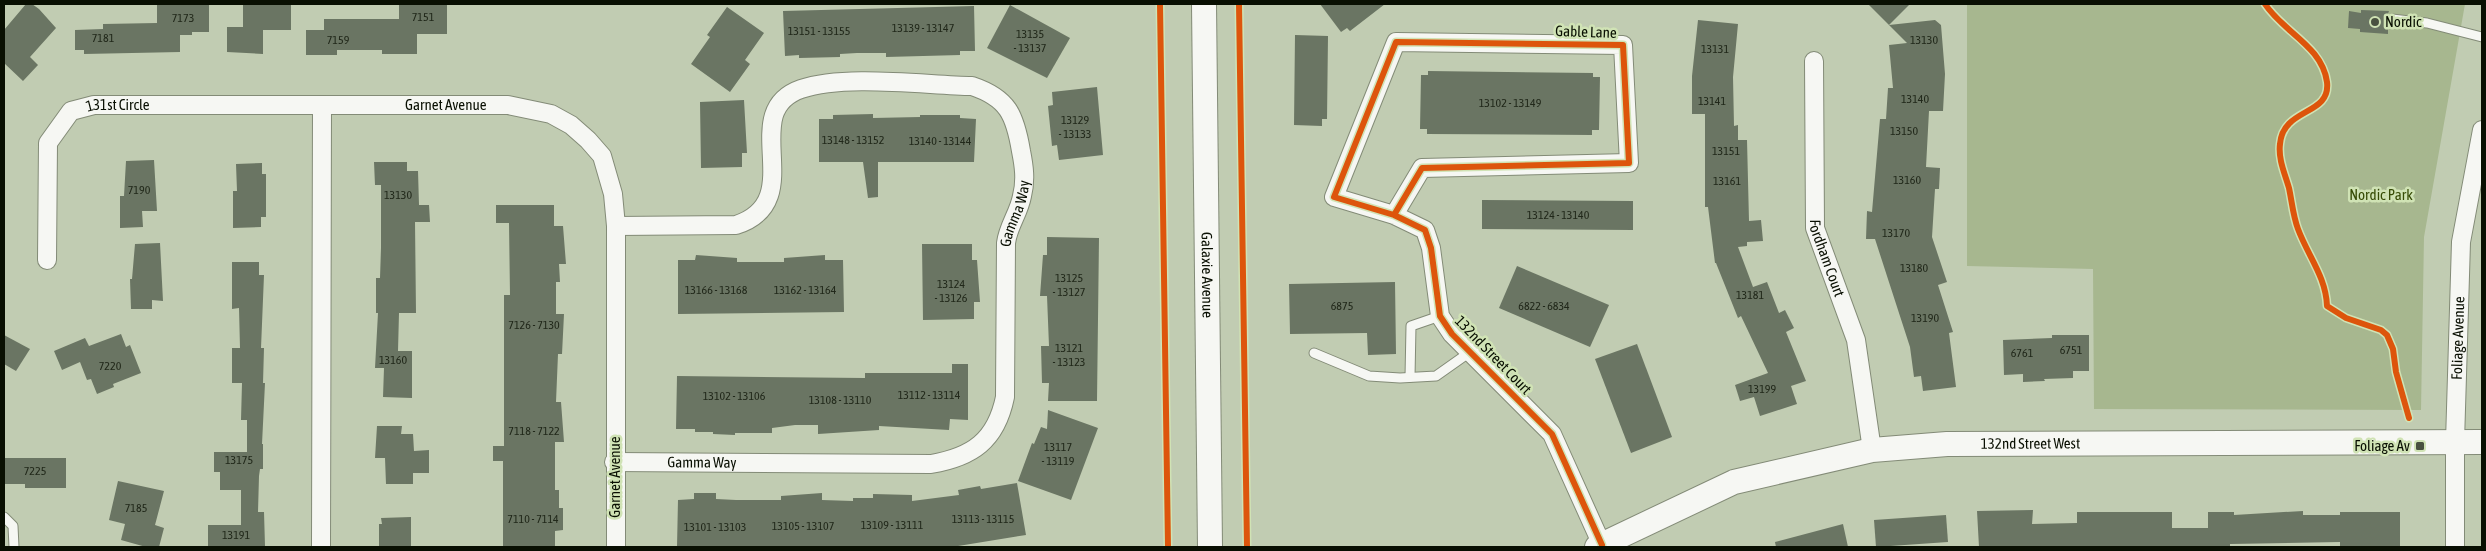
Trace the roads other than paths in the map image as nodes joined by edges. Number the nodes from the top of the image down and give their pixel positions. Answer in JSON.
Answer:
{"nodes":[{"id":1,"x":1204,"y":4,"type":"edge"},
{"id":2,"x":2392,"y":19,"type":"dead end"},
{"id":3,"x":2482,"y":37,"type":"edge"},
{"id":4,"x":1814,"y":61,"type":"dead end"},
{"id":5,"x":322,"y":105,"type":"junction"},
{"id":6,"x":2482,"y":130,"type":"edge"},
{"id":7,"x":1334,"y":197,"type":"joint"},
{"id":8,"x":1394,"y":214,"type":"junction"},
{"id":9,"x":616,"y":226,"type":"junction"},
{"id":10,"x":47,"y":260,"type":"dead end"},
{"id":11,"x":1440,"y":316,"type":"junction"},
{"id":12,"x":1470,"y":352,"type":"junction"},
{"id":13,"x":1314,"y":353,"type":"dead end"},
{"id":14,"x":1410,"y":377,"type":"junction"},
{"id":15,"x":2455,"y":442,"type":"junction"},
{"id":16,"x":2482,"y":442,"type":"edge"},
{"id":17,"x":1872,"y":450,"type":"junction"},
{"id":18,"x":614,"y":462,"type":"junction"},
{"id":19,"x":4,"y":517,"type":"edge"},
{"id":20,"x":1600,"y":546,"type":"edge"},
{"id":21,"x":14,"y":547,"type":"edge"},
{"id":22,"x":321,"y":547,"type":"edge"},
{"id":23,"x":616,"y":547,"type":"edge"},
{"id":24,"x":1210,"y":547,"type":"edge"},
{"id":25,"x":2455,"y":547,"type":"edge"}],
"edges":[{"from":1,"to":24,"type":"street","name":"Galaxie Avenue"},
{"from":2,"to":3,"type":"lane"},
{"from":4,"to":17,"type":"street","name":"Fordham Court"},
{"from":5,"to":9,"type":"street","name":"Garnet Avenue"},
{"from":5,"to":10,"type":"street","name":"131st Circle"},
{"from":5,"to":22,"type":"street"},
{"from":6,"to":15,"type":"street","name":"Foliage Avenue"},
{"from":7,"to":8,"type":"street","name":"132nd Street Court"},
{"from":7,"to":8,"type":"street","name":"Gable Lane"},
{"from":8,"to":11,"type":"street","name":"132nd Street Court"},
{"from":9,"to":18,"type":"street","name":"Garnet Avenue"},
{"from":9,"to":18,"type":"street","name":"Gamma Way"},
{"from":11,"to":12,"type":"street","name":"132nd Street Court"},
{"from":11,"to":14,"type":"lane"},
{"from":12,"to":14,"type":"lane"},
{"from":12,"to":20,"type":"street","name":"132nd Street Court"},
{"from":13,"to":14,"type":"lane"},
{"from":15,"to":16,"type":"street","name":"132nd Street West"},
{"from":15,"to":17,"type":"street","name":"132nd Street West"},
{"from":15,"to":25,"type":"street","name":"Foliage Avenue"},
{"from":17,"to":20,"type":"street","name":"132nd Street West"},
{"from":18,"to":23,"type":"street","name":"Garnet Avenue"},
{"from":19,"to":21,"type":"lane"}]}
